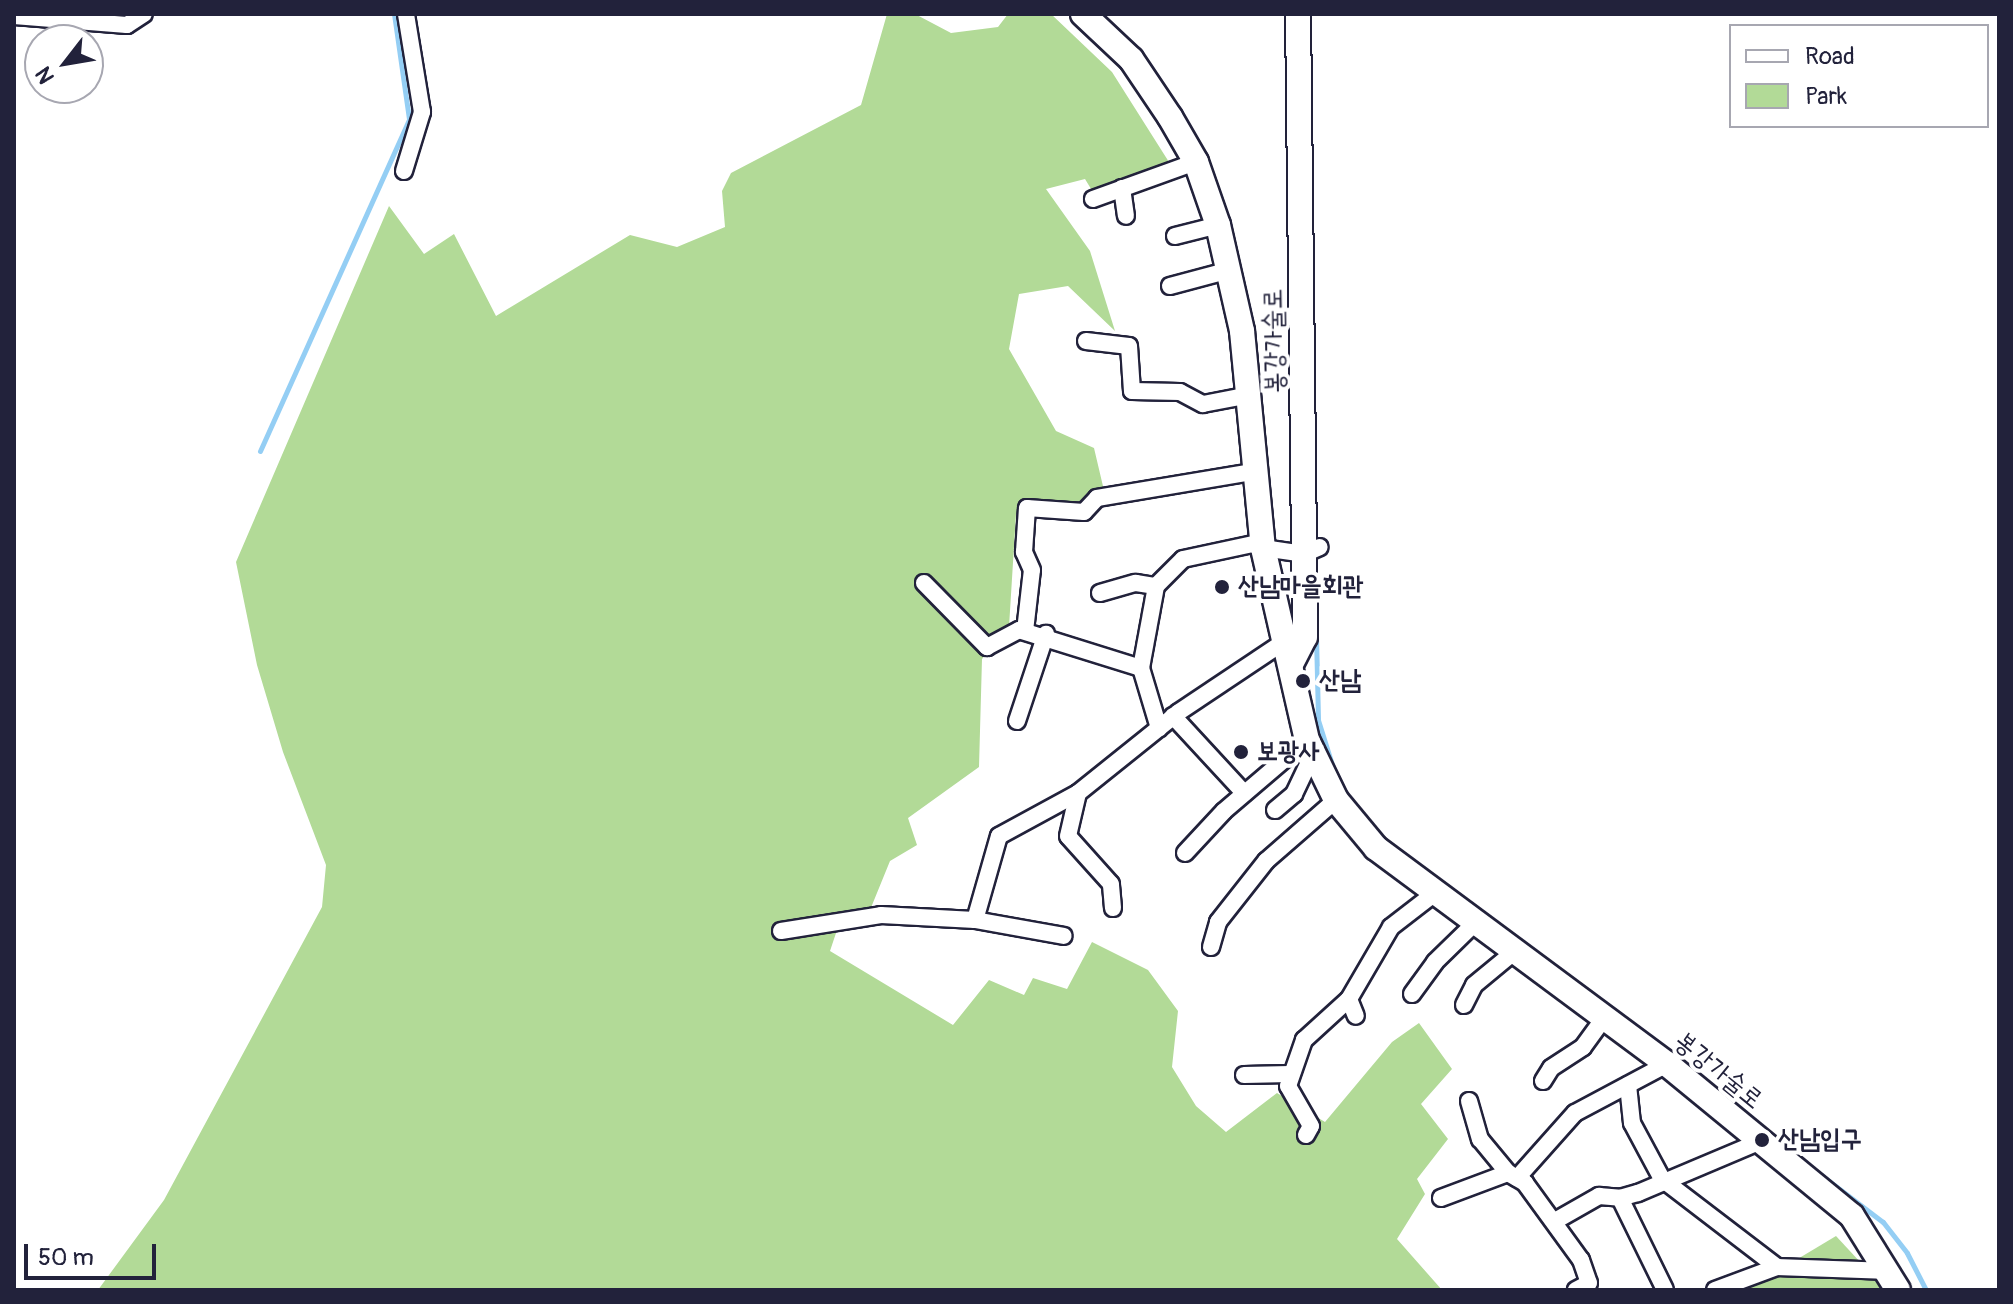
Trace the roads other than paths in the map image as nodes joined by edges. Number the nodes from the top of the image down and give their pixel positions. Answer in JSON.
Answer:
{"nodes":[{"id":1,"x":144,"y":14,"type":"edge"},
{"id":2,"x":406,"y":14,"type":"edge"},
{"id":3,"x":1083,"y":14,"type":"edge"},
{"id":4,"x":1298,"y":14,"type":"edge"},
{"id":5,"x":14,"y":16,"type":"edge"},
{"id":6,"x":84,"y":17,"type":"edge"},
{"id":7,"x":1196,"y":162,"type":"junction"},
{"id":8,"x":404,"y":171,"type":"dead end"},
{"id":9,"x":1122,"y":188,"type":"junction"},
{"id":10,"x":1093,"y":199,"type":"dead end"},
{"id":11,"x":1126,"y":216,"type":"dead end"},
{"id":12,"x":1218,"y":225,"type":"junction"},
{"id":13,"x":1175,"y":236,"type":"dead end"},
{"id":14,"x":1230,"y":270,"type":"junction"},
{"id":15,"x":1170,"y":286,"type":"dead end"},
{"id":16,"x":1086,"y":341,"type":"dead end"},
{"id":17,"x":1245,"y":396,"type":"junction"},
{"id":18,"x":1253,"y":472,"type":"junction"},
{"id":19,"x":1263,"y":545,"type":"junction"},
{"id":20,"x":1311,"y":551,"type":"junction"},
{"id":21,"x":924,"y":583,"type":"dead end"},
{"id":22,"x":1156,"y":586,"type":"junction"},
{"id":23,"x":1100,"y":593,"type":"dead end"},
{"id":24,"x":1022,"y":630,"type":"junction"},
{"id":25,"x":1046,"y":634,"type":"junction"},
{"id":26,"x":1288,"y":653,"type":"junction"},
{"id":27,"x":1141,"y":668,"type":"junction"},
{"id":28,"x":1173,"y":716,"type":"junction"},
{"id":29,"x":1017,"y":721,"type":"dead end"},
{"id":30,"x":1159,"y":728,"type":"junction"},
{"id":31,"x":1310,"y":747,"type":"junction"},
{"id":32,"x":1078,"y":793,"type":"junction"},
{"id":33,"x":1244,"y":793,"type":"junction"},
{"id":34,"x":1336,"y":800,"type":"junction"},
{"id":35,"x":1275,"y":810,"type":"dead end"},
{"id":36,"x":1185,"y":853,"type":"dead end"},
{"id":37,"x":1435,"y":893,"type":"junction"},
{"id":38,"x":1113,"y":908,"type":"dead end"},
{"id":39,"x":975,"y":920,"type":"junction"},
{"id":40,"x":1475,"y":923,"type":"junction"},
{"id":41,"x":781,"y":931,"type":"dead end"},
{"id":42,"x":1064,"y":936,"type":"dead end"},
{"id":43,"x":1211,"y":947,"type":"dead end"},
{"id":44,"x":1514,"y":952,"type":"junction"},
{"id":45,"x":1412,"y":994,"type":"dead end"},
{"id":46,"x":1349,"y":999,"type":"junction"},
{"id":47,"x":1464,"y":1005,"type":"dead end"},
{"id":48,"x":1356,"y":1016,"type":"dead end"},
{"id":49,"x":1603,"y":1019,"type":"junction"},
{"id":50,"x":1667,"y":1064,"type":"junction"},
{"id":51,"x":1290,"y":1074,"type":"junction"},
{"id":52,"x":1244,"y":1075,"type":"dead end"},
{"id":53,"x":1543,"y":1081,"type":"dead end"},
{"id":54,"x":1628,"y":1085,"type":"junction"},
{"id":55,"x":1469,"y":1101,"type":"dead end"},
{"id":56,"x":1306,"y":1135,"type":"dead end"},
{"id":57,"x":1761,"y":1141,"type":"junction"},
{"id":58,"x":1512,"y":1175,"type":"junction"},
{"id":59,"x":1662,"y":1179,"type":"junction"},
{"id":60,"x":1441,"y":1198,"type":"dead end"},
{"id":61,"x":1620,"y":1198,"type":"junction"},
{"id":62,"x":1555,"y":1221,"type":"junction"},
{"id":63,"x":1777,"y":1267,"type":"junction"},
{"id":64,"x":1894,"y":1280,"type":"edge"},
{"id":65,"x":1576,"y":1290,"type":"edge"},
{"id":66,"x":1665,"y":1290,"type":"edge"},
{"id":67,"x":1715,"y":1290,"type":"edge"}],
"edges":[{"from":1,"to":6,"type":"street"},
{"from":2,"to":8,"type":"street"},
{"from":3,"to":7,"type":"street","name":"봉강가술로"},
{"from":4,"to":20,"type":"street","name":"봉강가술로"},
{"from":5,"to":6,"type":"street"},
{"from":7,"to":9,"type":"street"},
{"from":7,"to":12,"type":"street","name":"봉강가술로"},
{"from":9,"to":10,"type":"street"},
{"from":9,"to":11,"type":"street"},
{"from":12,"to":13,"type":"street"},
{"from":12,"to":14,"type":"street","name":"봉강가술로"},
{"from":14,"to":15,"type":"street"},
{"from":14,"to":17,"type":"street","name":"봉강가술로"},
{"from":16,"to":17,"type":"street","name":"봉강가술로"},
{"from":17,"to":18,"type":"street","name":"봉강가술로"},
{"from":18,"to":19,"type":"street","name":"봉강가술로"},
{"from":18,"to":24,"type":"street"},
{"from":19,"to":20,"type":"street"},
{"from":19,"to":22,"type":"street"},
{"from":19,"to":26,"type":"street","name":"봉강가술로"},
{"from":20,"to":26,"type":"street","name":"봉강가술로"},
{"from":21,"to":24,"type":"street"},
{"from":22,"to":23,"type":"street"},
{"from":22,"to":27,"type":"street"},
{"from":24,"to":25,"type":"street"},
{"from":25,"to":27,"type":"street"},
{"from":25,"to":29,"type":"street"},
{"from":26,"to":28,"type":"street"},
{"from":26,"to":31,"type":"street","name":"봉강가술로"},
{"from":27,"to":30,"type":"street"},
{"from":28,"to":30,"type":"street"},
{"from":28,"to":33,"type":"street"},
{"from":30,"to":32,"type":"street"},
{"from":31,"to":33,"type":"street"},
{"from":31,"to":34,"type":"street","name":"봉강가술로"},
{"from":31,"to":35,"type":"street"},
{"from":32,"to":38,"type":"street"},
{"from":32,"to":39,"type":"street"},
{"from":33,"to":36,"type":"street"},
{"from":34,"to":37,"type":"street","name":"봉강가술로"},
{"from":34,"to":43,"type":"street"},
{"from":37,"to":40,"type":"street","name":"봉강가술로"},
{"from":37,"to":46,"type":"street"},
{"from":39,"to":41,"type":"street"},
{"from":39,"to":42,"type":"street"},
{"from":40,"to":44,"type":"street","name":"봉강가술로"},
{"from":40,"to":45,"type":"street"},
{"from":44,"to":47,"type":"street"},
{"from":44,"to":49,"type":"street","name":"봉강가술로"},
{"from":46,"to":48,"type":"street"},
{"from":46,"to":51,"type":"street"},
{"from":49,"to":50,"type":"street","name":"봉강가술로"},
{"from":49,"to":53,"type":"street"},
{"from":50,"to":54,"type":"street"},
{"from":50,"to":57,"type":"street","name":"봉강가술로"},
{"from":51,"to":52,"type":"street"},
{"from":51,"to":56,"type":"street"},
{"from":54,"to":58,"type":"street"},
{"from":54,"to":59,"type":"street"},
{"from":55,"to":58,"type":"street"},
{"from":57,"to":59,"type":"street"},
{"from":57,"to":64,"type":"street","name":"봉강가술로"},
{"from":58,"to":60,"type":"street"},
{"from":58,"to":62,"type":"street"},
{"from":59,"to":61,"type":"street"},
{"from":59,"to":63,"type":"street"},
{"from":61,"to":62,"type":"street"},
{"from":61,"to":66,"type":"street"},
{"from":62,"to":65,"type":"street"},
{"from":63,"to":64,"type":"street"},
{"from":63,"to":67,"type":"street"}]}
